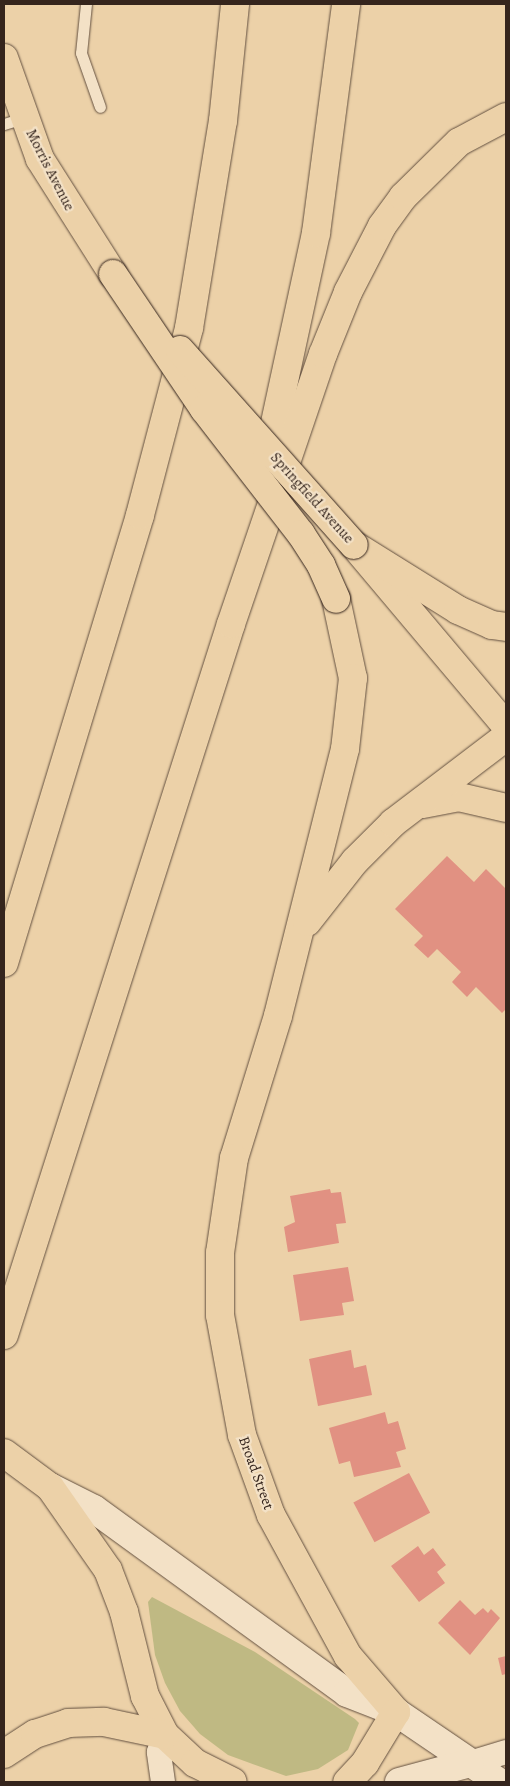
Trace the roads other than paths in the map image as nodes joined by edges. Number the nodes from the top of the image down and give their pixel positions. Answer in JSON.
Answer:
{"nodes":[{"id":1,"x":86,"y":4,"type":"edge"},
{"id":2,"x":235,"y":4,"type":"edge"},
{"id":3,"x":346,"y":4,"type":"edge"},
{"id":4,"x":4,"y":58,"type":"edge"},
{"id":5,"x":100,"y":107,"type":"dead end"},
{"id":6,"x":506,"y":117,"type":"edge"},
{"id":7,"x":14,"y":121,"type":"edge"},
{"id":8,"x":113,"y":274,"type":"junction"},
{"id":9,"x":354,"y":545,"type":"junction"},
{"id":10,"x":231,"y":624,"type":"junction"},
{"id":11,"x":506,"y":627,"type":"edge"},
{"id":12,"x":506,"y":726,"type":"edge"},
{"id":13,"x":506,"y":737,"type":"edge"},
{"id":14,"x":419,"y":805,"type":"junction"},
{"id":15,"x":506,"y":808,"type":"edge"},
{"id":16,"x":301,"y":929,"type":"junction"},
{"id":17,"x":4,"y":963,"type":"edge"},
{"id":18,"x":4,"y":1335,"type":"edge"},
{"id":19,"x":4,"y":1453,"type":"edge"},
{"id":20,"x":50,"y":1487,"type":"junction"},
{"id":21,"x":396,"y":1712,"type":"junction"},
{"id":22,"x":165,"y":1735,"type":"junction"},
{"id":23,"x":506,"y":1752,"type":"edge"},
{"id":24,"x":4,"y":1754,"type":"edge"},
{"id":25,"x":470,"y":1763,"type":"junction"},
{"id":26,"x":163,"y":1782,"type":"edge"},
{"id":27,"x":233,"y":1782,"type":"edge"},
{"id":28,"x":347,"y":1782,"type":"edge"},
{"id":29,"x":400,"y":1782,"type":"edge"},
{"id":30,"x":499,"y":1782,"type":"edge"}],
"edges":[{"from":1,"to":5,"type":"lane"},
{"from":2,"to":17,"type":"main road"},
{"from":3,"to":10,"type":"main road"},
{"from":4,"to":7,"type":"main road","name":"Morris Avenue"},
{"from":6,"to":10,"type":"main road"},
{"from":7,"to":8,"type":"main road","name":"Morris Avenue"},
{"from":8,"to":9,"type":"main road","name":"Springfield Avenue","bridge":true},
{"from":8,"to":16,"type":"main road","name":"Broad Street","bridge":true},
{"from":9,"to":11,"type":"main road"},
{"from":9,"to":12,"type":"main road","name":"Springfield Avenue"},
{"from":10,"to":18,"type":"main road"},
{"from":13,"to":14,"type":"main road"},
{"from":14,"to":15,"type":"main road"},
{"from":14,"to":16,"type":"main road"},
{"from":16,"to":21,"type":"main road","name":"Broad Street"},
{"from":19,"to":20,"type":"main road","name":"Broad Street"},
{"from":20,"to":21,"type":"main road","name":"Broad Street"},
{"from":20,"to":22,"type":"main road"},
{"from":21,"to":25,"type":"main road","name":"Broad Street"},
{"from":21,"to":28,"type":"main road"},
{"from":22,"to":24,"type":"main road"},
{"from":22,"to":26,"type":"street"},
{"from":22,"to":27,"type":"main road"},
{"from":23,"to":25,"type":"street"},
{"from":25,"to":29,"type":"main road"},
{"from":25,"to":30,"type":"main road","name":"Broad Street"}]}
